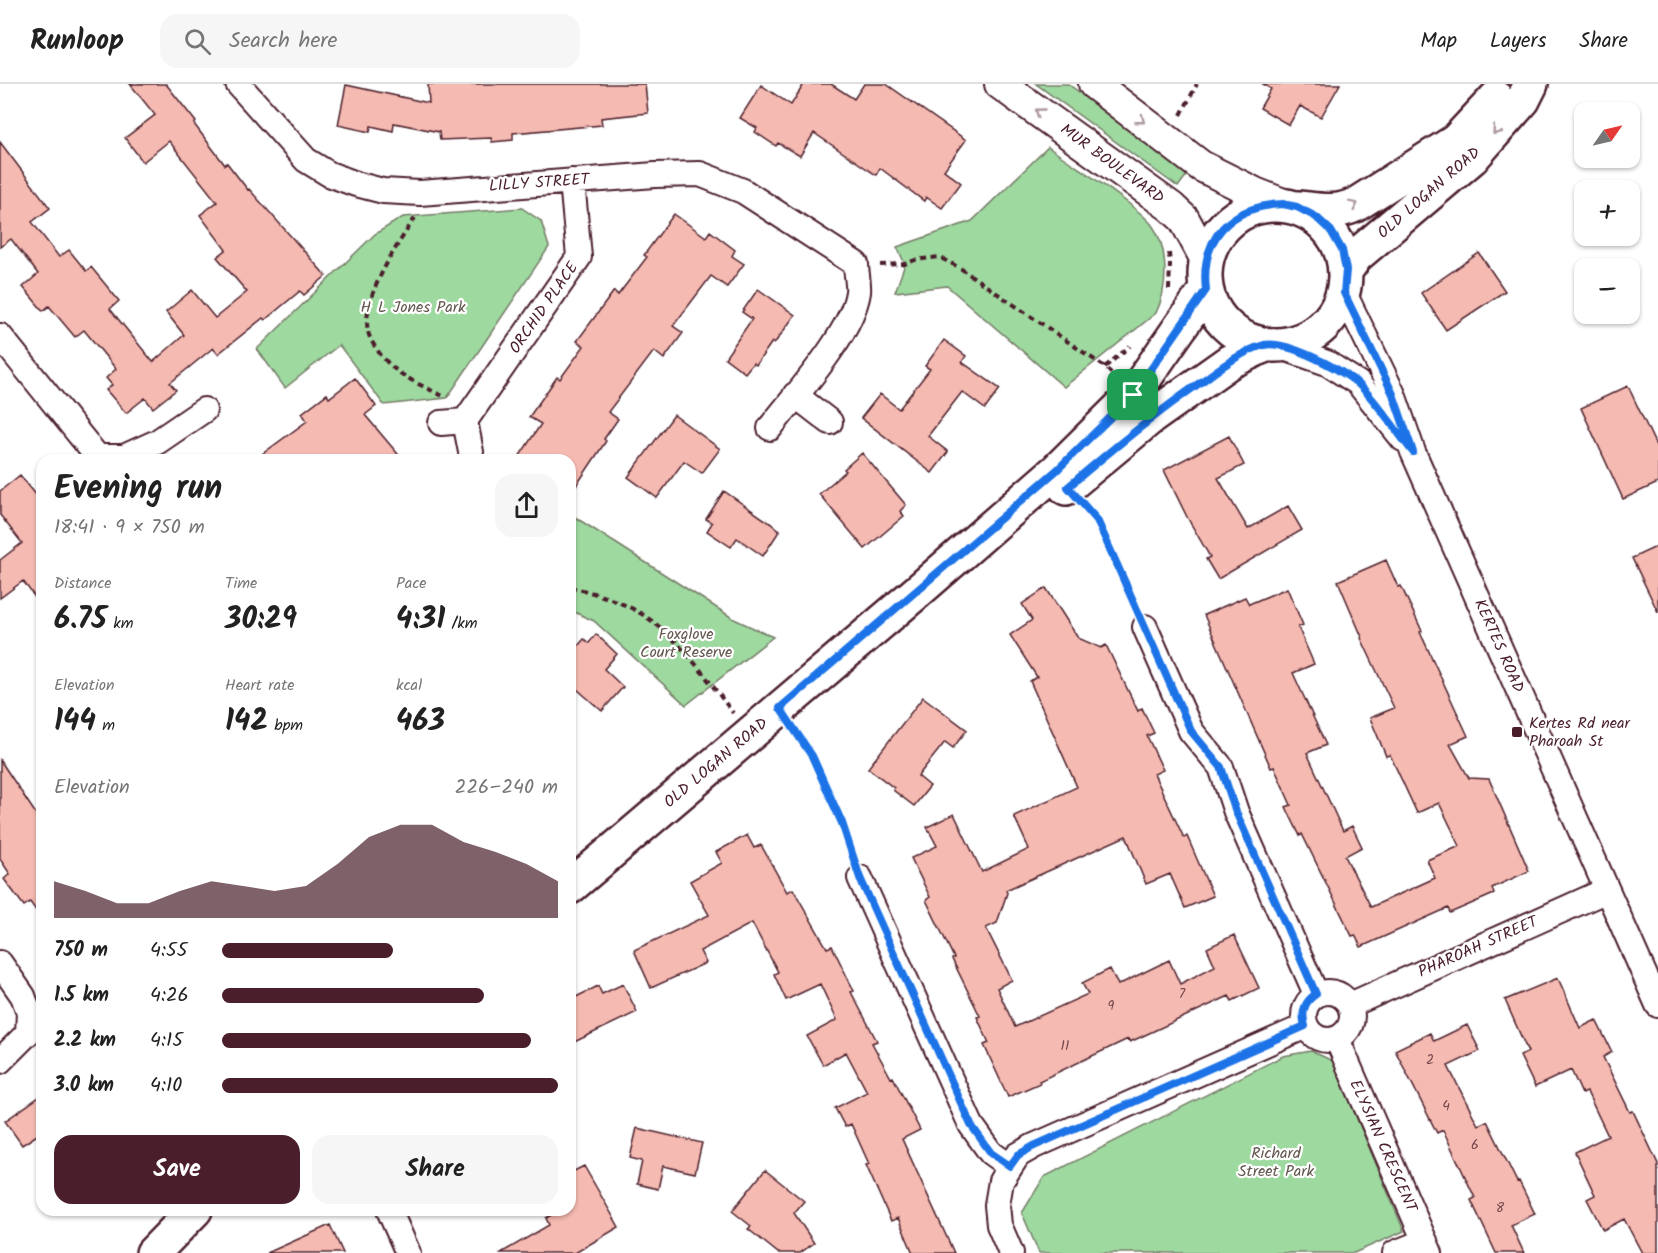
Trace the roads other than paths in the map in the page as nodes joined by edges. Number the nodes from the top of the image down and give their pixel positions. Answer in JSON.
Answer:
{"nodes":[{"id":1,"x":238,"y":84,"type":"edge"},
{"id":2,"x":1000,"y":84,"type":"edge"},
{"id":3,"x":1094,"y":84,"type":"edge"},
{"id":4,"x":1508,"y":84,"type":"edge"},
{"id":5,"x":1531,"y":84,"type":"edge"},
{"id":6,"x":572,"y":181,"type":"junction"},
{"id":7,"x":1290,"y":206,"type":"junction"},
{"id":8,"x":1206,"y":275,"type":"junction"},
{"id":9,"x":1345,"y":282,"type":"junction"},
{"id":10,"x":0,"y":336,"type":"edge"},
{"id":11,"x":1272,"y":345,"type":"junction"},
{"id":12,"x":795,"y":395,"type":"junction"},
{"id":13,"x":204,"y":410,"type":"dead end"},
{"id":14,"x":830,"y":422,"type":"dead end"},
{"id":15,"x":770,"y":428,"type":"dead end"},
{"id":16,"x":471,"y":452,"type":"dead end"},
{"id":17,"x":1413,"y":452,"type":"junction"},
{"id":18,"x":95,"y":454,"type":"edge"},
{"id":19,"x":131,"y":454,"type":"edge"},
{"id":20,"x":917,"y":592,"type":"junction"},
{"id":21,"x":1145,"y":627,"type":"road end"},
{"id":22,"x":860,"y":878,"type":"road end"},
{"id":23,"x":576,"y":881,"type":"edge"},
{"id":24,"x":1607,"y":890,"type":"junction"},
{"id":25,"x":0,"y":963,"type":"edge"},
{"id":26,"x":1316,"y":994,"type":"junction"},
{"id":27,"x":1350,"y":1005,"type":"junction"},
{"id":28,"x":1658,"y":1005,"type":"edge"},
{"id":29,"x":1305,"y":1026,"type":"junction"},
{"id":30,"x":1337,"y":1039,"type":"junction"},
{"id":31,"x":0,"y":1061,"type":"edge"},
{"id":32,"x":1010,"y":1166,"type":"junction"},
{"id":33,"x":189,"y":1216,"type":"edge"},
{"id":34,"x":392,"y":1216,"type":"edge"},
{"id":35,"x":1427,"y":1247,"type":"edge"},
{"id":36,"x":153,"y":1253,"type":"edge"},
{"id":37,"x":408,"y":1253,"type":"edge"},
{"id":38,"x":1011,"y":1253,"type":"edge"},
{"id":39,"x":1395,"y":1253,"type":"edge"}],
"edges":[{"from":1,"to":6,"type":"street","name":"LILLY STREET"},
{"from":8,"to":2,"type":"street","name":"MUR BOULEVARD","one_way":true},
{"from":3,"to":7,"type":"street","one_way":true},
{"from":7,"to":4,"type":"main road","name":"OLD LOGAN ROAD","one_way":true},
{"from":5,"to":9,"type":"main road","name":"OLD LOGAN ROAD","one_way":true},
{"from":6,"to":12,"type":"street","name":"LILLY STREET"},
{"from":6,"to":16,"type":"street","name":"ORCHID PLACE"},
{"from":7,"to":8,"type":"main road"},
{"from":7,"to":9,"type":"main road"},
{"from":8,"to":11,"type":"main road"},
{"from":8,"to":20,"type":"main road","name":"OLD LOGAN ROAD"},
{"from":9,"to":11,"type":"main road"},
{"from":9,"to":17,"type":"street","name":"KERTES ROAD"},
{"from":10,"to":18,"type":"street"},
{"from":11,"to":17,"type":"street","name":"KERTES ROAD"},
{"from":11,"to":20,"type":"main road","name":"OLD LOGAN ROAD"},
{"from":12,"to":14,"type":"street"},
{"from":12,"to":15,"type":"street"},
{"from":13,"to":19,"type":"street"},
{"from":17,"to":24,"type":"street","name":"KERTES ROAD"},
{"from":20,"to":23,"type":"main road","name":"OLD LOGAN ROAD"},
{"from":21,"to":26,"type":"street"},
{"from":22,"to":32,"type":"street"},
{"from":24,"to":27,"type":"street","name":"PHAROAH STREET"},
{"from":24,"to":28,"type":"street","name":"KERTES ROAD"},
{"from":25,"to":31,"type":"street"},
{"from":26,"to":27,"type":"street"},
{"from":26,"to":29,"type":"street"},
{"from":27,"to":30,"type":"street"},
{"from":29,"to":30,"type":"street"},
{"from":29,"to":32,"type":"street"},
{"from":30,"to":35,"type":"street","name":"ELYSIAN CRESCENT"},
{"from":32,"to":38,"type":"street"},
{"from":33,"to":36,"type":"main road"},
{"from":34,"to":37,"type":"street"},
{"from":35,"to":39,"type":"street"}]}
